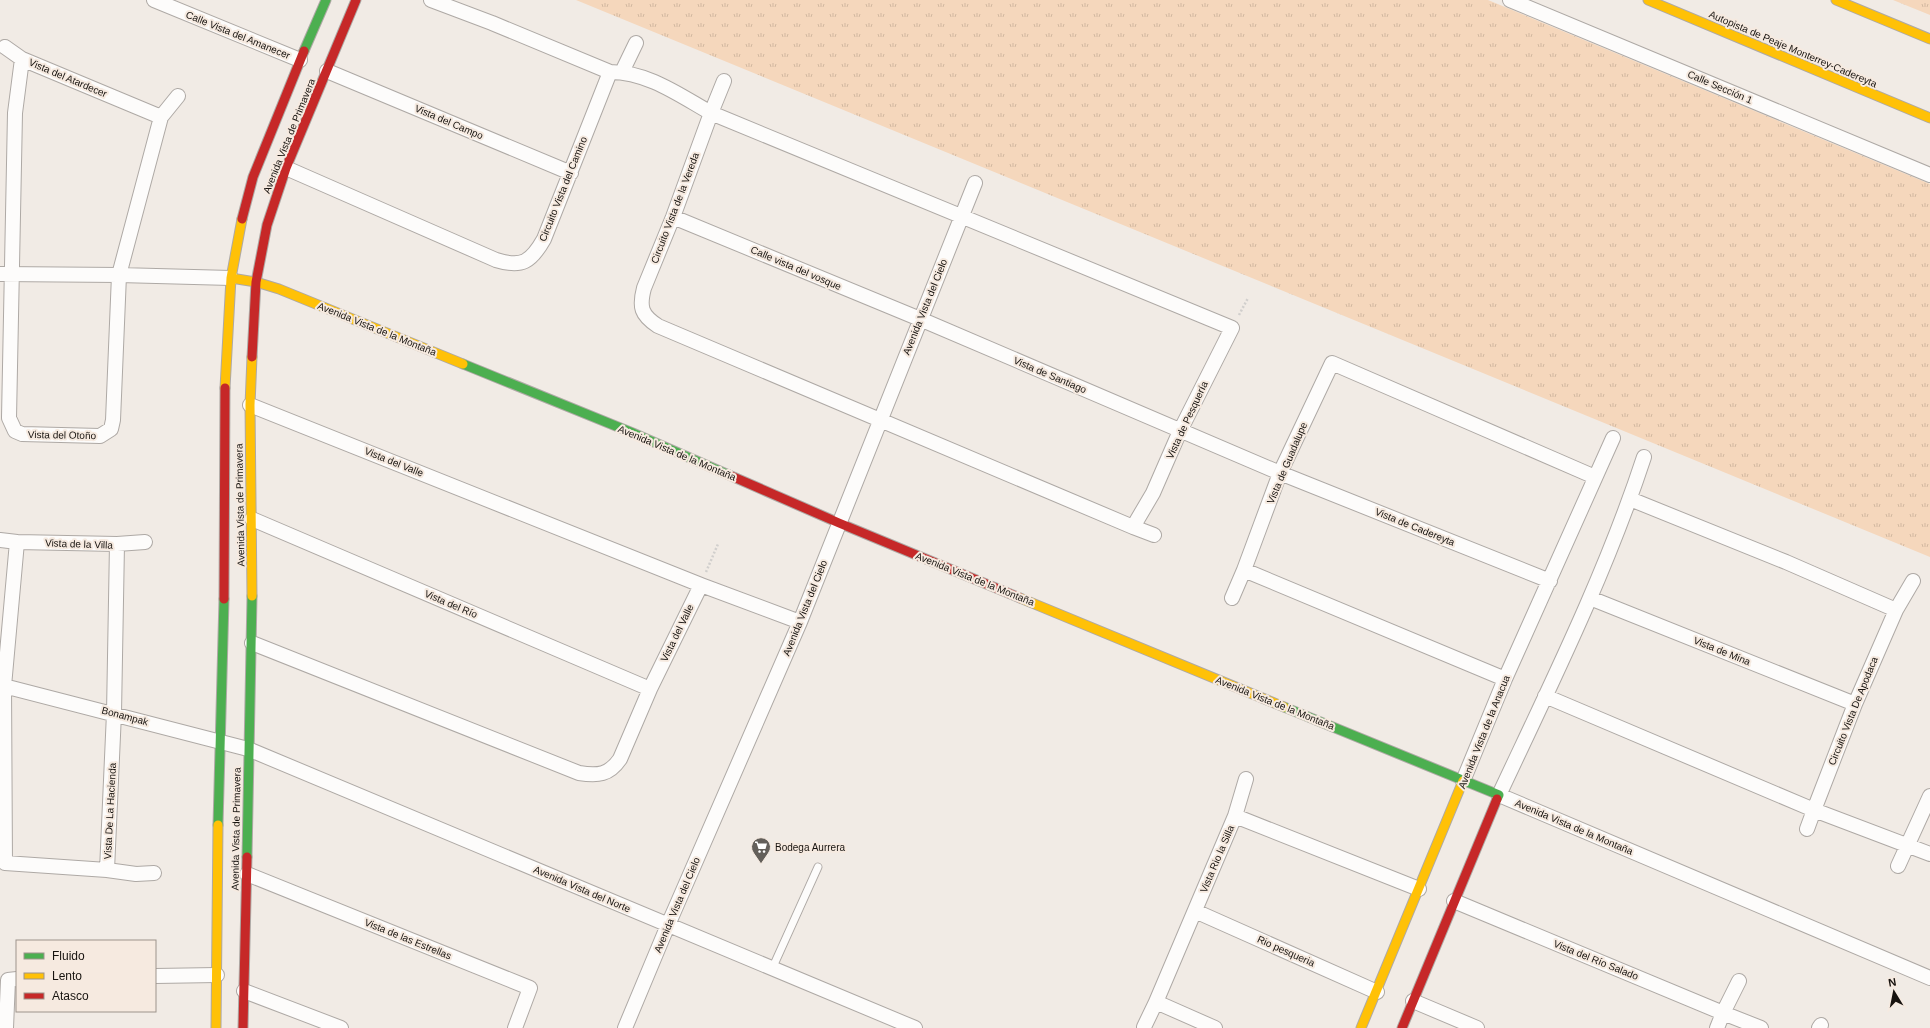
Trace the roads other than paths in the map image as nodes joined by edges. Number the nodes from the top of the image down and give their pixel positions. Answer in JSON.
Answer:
{"nodes":[{"id":1,"x":154,"y":0,"type":"edge"},
{"id":2,"x":326,"y":0,"type":"edge"},
{"id":3,"x":356,"y":0,"type":"edge"},
{"id":4,"x":431,"y":0,"type":"edge"},
{"id":5,"x":1510,"y":0,"type":"edge"},
{"id":6,"x":1648,"y":0,"type":"edge"},
{"id":7,"x":1836,"y":0,"type":"edge"},
{"id":8,"x":1930,"y":40,"type":"edge"},
{"id":9,"x":636,"y":43,"type":"dead end"},
{"id":10,"x":5,"y":47,"type":"dead end"},
{"id":11,"x":22,"y":59,"type":"junction"},
{"id":12,"x":300,"y":60,"type":"junction"},
{"id":13,"x":327,"y":71,"type":"junction"},
{"id":14,"x":616,"y":72,"type":"junction"},
{"id":15,"x":724,"y":81,"type":"dead end"},
{"id":16,"x":178,"y":96,"type":"dead end"},
{"id":17,"x":710,"y":113,"type":"junction"},
{"id":18,"x":161,"y":117,"type":"junction"},
{"id":19,"x":1930,"y":118,"type":"edge"},
{"id":20,"x":286,"y":168,"type":"junction"},
{"id":21,"x":571,"y":173,"type":"junction"},
{"id":22,"x":1930,"y":174,"type":"edge"},
{"id":23,"x":975,"y":183,"type":"dead end"},
{"id":24,"x":673,"y":217,"type":"junction"},
{"id":25,"x":962,"y":217,"type":"junction"},
{"id":26,"x":6,"y":274,"type":"edge"},
{"id":27,"x":119,"y":274,"type":"junction"},
{"id":28,"x":231,"y":278,"type":"junction"},
{"id":29,"x":256,"y":282,"type":"junction"},
{"id":30,"x":920,"y":319,"type":"junction"},
{"id":31,"x":250,"y":405,"type":"junction"},
{"id":32,"x":881,"y":419,"type":"junction"},
{"id":33,"x":1180,"y":431,"type":"junction"},
{"id":34,"x":1613,"y":438,"type":"dead end"},
{"id":35,"x":1644,"y":457,"type":"dead end"},
{"id":36,"x":1280,"y":473,"type":"junction"},
{"id":37,"x":1595,"y":477,"type":"junction"},
{"id":38,"x":1630,"y":499,"type":"junction"},
{"id":39,"x":252,"y":519,"type":"junction"},
{"id":40,"x":839,"y":523,"type":"junction"},
{"id":41,"x":1133,"y":527,"type":"junction"},
{"id":42,"x":1154,"y":535,"type":"dead end"},
{"id":43,"x":0,"y":540,"type":"edge"},
{"id":44,"x":18,"y":542,"type":"junction"},
{"id":45,"x":145,"y":542,"type":"dead end"},
{"id":46,"x":117,"y":544,"type":"junction"},
{"id":47,"x":1244,"y":570,"type":"junction"},
{"id":48,"x":1550,"y":581,"type":"junction"},
{"id":49,"x":1913,"y":581,"type":"dead end"},
{"id":50,"x":701,"y":585,"type":"junction"},
{"id":51,"x":1232,"y":598,"type":"dead end"},
{"id":52,"x":1590,"y":598,"type":"junction"},
{"id":53,"x":1896,"y":610,"type":"junction"},
{"id":54,"x":800,"y":622,"type":"junction"},
{"id":55,"x":252,"y":643,"type":"junction"},
{"id":56,"x":1505,"y":679,"type":"junction"},
{"id":57,"x":2,"y":685,"type":"edge"},
{"id":58,"x":650,"y":689,"type":"junction"},
{"id":59,"x":1546,"y":696,"type":"junction"},
{"id":60,"x":1855,"y":704,"type":"junction"},
{"id":61,"x":114,"y":713,"type":"junction"},
{"id":62,"x":219,"y":741,"type":"junction"},
{"id":63,"x":248,"y":749,"type":"junction"},
{"id":64,"x":1246,"y":779,"type":"dead end"},
{"id":65,"x":1463,"y":781,"type":"junction"},
{"id":66,"x":1499,"y":795,"type":"junction"},
{"id":67,"x":1930,"y":796,"type":"edge"},
{"id":68,"x":1814,"y":810,"type":"junction"},
{"id":69,"x":1235,"y":816,"type":"junction"},
{"id":70,"x":1807,"y":829,"type":"dead end"},
{"id":71,"x":1908,"y":845,"type":"junction"},
{"id":72,"x":1930,"y":854,"type":"edge"},
{"id":73,"x":1898,"y":866,"type":"dead end"},
{"id":74,"x":818,"y":867,"type":"dead end"},
{"id":75,"x":107,"y":870,"type":"junction"},
{"id":76,"x":154,"y":873,"type":"dead end"},
{"id":77,"x":246,"y":874,"type":"junction"},
{"id":78,"x":1419,"y":889,"type":"junction"},
{"id":79,"x":1454,"y":901,"type":"junction"},
{"id":80,"x":1196,"y":911,"type":"junction"},
{"id":81,"x":668,"y":925,"type":"junction"},
{"id":82,"x":772,"y":969,"type":"junction"},
{"id":83,"x":217,"y":975,"type":"junction"},
{"id":84,"x":156,"y":976,"type":"edge"},
{"id":85,"x":1930,"y":978,"type":"edge"},
{"id":86,"x":16,"y":979,"type":"edge"},
{"id":87,"x":1739,"y":981,"type":"dead end"},
{"id":88,"x":244,"y":991,"type":"junction"},
{"id":89,"x":1377,"y":992,"type":"junction"},
{"id":90,"x":1413,"y":1001,"type":"junction"},
{"id":91,"x":1156,"y":1002,"type":"junction"},
{"id":92,"x":1723,"y":1013,"type":"junction"},
{"id":93,"x":1144,"y":1027,"type":"dead end"},
{"id":94,"x":6,"y":1028,"type":"edge"},
{"id":95,"x":216,"y":1028,"type":"edge"},
{"id":96,"x":243,"y":1028,"type":"edge"},
{"id":97,"x":341,"y":1028,"type":"edge"},
{"id":98,"x":515,"y":1028,"type":"edge"},
{"id":99,"x":625,"y":1028,"type":"edge"},
{"id":100,"x":915,"y":1028,"type":"edge"},
{"id":101,"x":1214,"y":1028,"type":"edge"},
{"id":102,"x":1361,"y":1028,"type":"edge"},
{"id":103,"x":1402,"y":1028,"type":"edge"},
{"id":104,"x":1477,"y":1028,"type":"edge"},
{"id":105,"x":1717,"y":1028,"type":"edge"},
{"id":106,"x":1760,"y":1028,"type":"edge"}],
"edges":[{"from":1,"to":12,"type":"street","name":"Calle Vista del Amanecer"},
{"from":2,"to":12,"type":"main road","name":"Avenida Vista de Primavera"},
{"from":3,"to":13,"type":"main road","name":"Avenida Vista de Primavera"},
{"from":4,"to":14,"type":"street"},
{"from":5,"to":22,"type":"street","name":"Calle Sección 1"},
{"from":6,"to":19,"type":"main road","name":"Autopista de Peaje Monterrey-Cadereyta"},
{"from":7,"to":8,"type":"main road"},
{"from":9,"to":14,"type":"street","name":"Circuito Vista del Camino"},
{"from":10,"to":11,"type":"street"},
{"from":11,"to":18,"type":"street","name":"Vista del Atardecer"},
{"from":11,"to":26,"type":"street","name":"Vista del Atardecer"},
{"from":12,"to":28,"type":"main road","name":"Avenida Vista de Primavera"},
{"from":13,"to":20,"type":"main road","name":"Avenida Vista de Primavera"},
{"from":13,"to":21,"type":"street","name":"Vista del Campo"},
{"from":14,"to":17,"type":"street"},
{"from":14,"to":21,"type":"street","name":"Circuito Vista del Camino"},
{"from":15,"to":17,"type":"street","name":"Circuito Vista de la Vereda"},
{"from":16,"to":18,"type":"street"},
{"from":17,"to":24,"type":"street","name":"Circuito Vista de la Vereda"},
{"from":17,"to":25,"type":"street"},
{"from":18,"to":27,"type":"street"},
{"from":20,"to":21,"type":"street","name":"Circuito Vista del Camino"},
{"from":20,"to":29,"type":"main road","name":"Avenida Vista de Primavera"},
{"from":23,"to":25,"type":"street","name":"Avenida Vista del Cielo"},
{"from":24,"to":30,"type":"street","name":"Calle vista del vosque"},
{"from":24,"to":32,"type":"street","name":"Circuito Vista de la Vereda"},
{"from":25,"to":30,"type":"street","name":"Avenida Vista del Cielo"},
{"from":25,"to":33,"type":"street","name":"Vista de Pesquería"},
{"from":26,"to":27,"type":"street","name":"Avenida Vista de la Montaña"},
{"from":26,"to":27,"type":"street","name":"Vista del Otoño"},
{"from":27,"to":28,"type":"street","name":"Avenida Vista de la Montaña"},
{"from":28,"to":29,"type":"main road","name":"Avenida Vista de la Montaña"},
{"from":28,"to":62,"type":"main road","name":"Avenida Vista de Primavera"},
{"from":29,"to":31,"type":"main road","name":"Avenida Vista de Primavera"},
{"from":29,"to":40,"type":"main road","name":"Avenida Vista de la Montaña"},
{"from":30,"to":32,"type":"street","name":"Avenida Vista del Cielo"},
{"from":30,"to":33,"type":"street","name":"Vista de Santiago"},
{"from":31,"to":39,"type":"main road","name":"Avenida Vista de Primavera"},
{"from":31,"to":50,"type":"street","name":"Vista del Valle"},
{"from":32,"to":40,"type":"street","name":"Avenida Vista del Cielo"},
{"from":32,"to":41,"type":"street"},
{"from":33,"to":36,"type":"street","name":"Vista de Santiago"},
{"from":33,"to":41,"type":"street","name":"Vista de Pesquería"},
{"from":34,"to":37,"type":"street","name":"Avenida Vista de la Anacua"},
{"from":35,"to":38,"type":"street"},
{"from":36,"to":37,"type":"street","name":"Vista de Guadalupe"},
{"from":36,"to":47,"type":"street","name":"Vista de Guadalupe"},
{"from":36,"to":48,"type":"street","name":"Vista de Cadereyta"},
{"from":37,"to":48,"type":"street","name":"Avenida Vista de la Anacua"},
{"from":38,"to":52,"type":"street"},
{"from":38,"to":53,"type":"street"},
{"from":39,"to":55,"type":"main road","name":"Avenida Vista de Primavera"},
{"from":39,"to":58,"type":"street","name":"Vista del Río"},
{"from":40,"to":54,"type":"street","name":"Avenida Vista del Cielo"},
{"from":40,"to":65,"type":"main road","name":"Avenida Vista de la Montaña"},
{"from":41,"to":42,"type":"street"},
{"from":43,"to":44,"type":"street","name":"Vista de la Villa"},
{"from":44,"to":46,"type":"street","name":"Vista de la Villa"},
{"from":44,"to":57,"type":"street"},
{"from":45,"to":46,"type":"street"},
{"from":46,"to":61,"type":"street","name":"Vista de la Villa"},
{"from":47,"to":51,"type":"street","name":"Vista de Guadalupe"},
{"from":47,"to":56,"type":"street"},
{"from":48,"to":56,"type":"street","name":"Avenida Vista de la Anacua"},
{"from":49,"to":53,"type":"street","name":"Circuito Vista De Apodaca"},
{"from":50,"to":54,"type":"street"},
{"from":50,"to":58,"type":"street","name":"Vista del Valle"},
{"from":52,"to":59,"type":"street"},
{"from":52,"to":60,"type":"street","name":"Vista de Mina"},
{"from":53,"to":60,"type":"street","name":"Circuito Vista De Apodaca"},
{"from":54,"to":81,"type":"street","name":"Avenida Vista del Cielo"},
{"from":55,"to":58,"type":"street","name":"Vista del Valle"},
{"from":55,"to":63,"type":"main road","name":"Avenida Vista de Primavera"},
{"from":56,"to":65,"type":"street","name":"Avenida Vista de la Anacua"},
{"from":57,"to":61,"type":"street","name":"Bonampak"},
{"from":57,"to":75,"type":"street","name":"Vista De La Hacienda"},
{"from":59,"to":66,"type":"street"},
{"from":59,"to":68,"type":"street"},
{"from":60,"to":68,"type":"street","name":"Circuito Vista De Apodaca"},
{"from":61,"to":62,"type":"street","name":"Bonampak"},
{"from":61,"to":75,"type":"street","name":"Vista De La Hacienda"},
{"from":62,"to":63,"type":"street","name":"Bonampak"},
{"from":62,"to":83,"type":"main road","name":"Avenida Vista de Primavera"},
{"from":63,"to":77,"type":"main road","name":"Avenida Vista de Primavera"},
{"from":63,"to":81,"type":"street","name":"Avenida Vista del Norte"},
{"from":64,"to":69,"type":"street"},
{"from":65,"to":66,"type":"main road","name":"Avenida Vista de la Montaña"},
{"from":65,"to":78,"type":"main road","name":"Avenida Vista de la Anacua"},
{"from":66,"to":79,"type":"main road"},
{"from":66,"to":85,"type":"street","name":"Avenida Vista de la Montaña"},
{"from":67,"to":71,"type":"street"},
{"from":68,"to":70,"type":"street","name":"Circuito Vista De Apodaca"},
{"from":68,"to":71,"type":"street"},
{"from":69,"to":78,"type":"street","name":"Vista Rio la Silla"},
{"from":69,"to":80,"type":"street","name":"Vista Rio la Silla"},
{"from":71,"to":72,"type":"street"},
{"from":71,"to":73,"type":"street"},
{"from":74,"to":82,"type":"lane"},
{"from":75,"to":76,"type":"street"},
{"from":77,"to":88,"type":"main road","name":"Avenida Vista de Primavera"},
{"from":77,"to":98,"type":"street","name":"Vista de las Estrellas"},
{"from":78,"to":89,"type":"main road","name":"Avenida Vista de la Anacua"},
{"from":79,"to":90,"type":"main road"},
{"from":79,"to":92,"type":"street","name":"Vista del Río Salado"},
{"from":80,"to":89,"type":"street","name":"Rio pesqueria"},
{"from":80,"to":91,"type":"street","name":"Vista Rio la Silla"},
{"from":81,"to":82,"type":"street","name":"Avenida Vista del Norte"},
{"from":81,"to":99,"type":"street","name":"Avenida Vista del Cielo"},
{"from":82,"to":100,"type":"street","name":"Avenida Vista del Norte"},
{"from":83,"to":84,"type":"street"},
{"from":83,"to":95,"type":"main road","name":"Avenida Vista de Primavera"},
{"from":86,"to":94,"type":"street"},
{"from":87,"to":92,"type":"street"},
{"from":88,"to":96,"type":"main road","name":"Avenida Vista de Primavera"},
{"from":88,"to":97,"type":"street"},
{"from":89,"to":102,"type":"main road","name":"Avenida Vista de la Anacua"},
{"from":90,"to":103,"type":"main road"},
{"from":90,"to":104,"type":"street"},
{"from":91,"to":93,"type":"street","name":"Vista Rio la Silla"},
{"from":91,"to":101,"type":"street"},
{"from":92,"to":105,"type":"street"},
{"from":92,"to":106,"type":"street","name":"Vista del Río Salado"}]}
